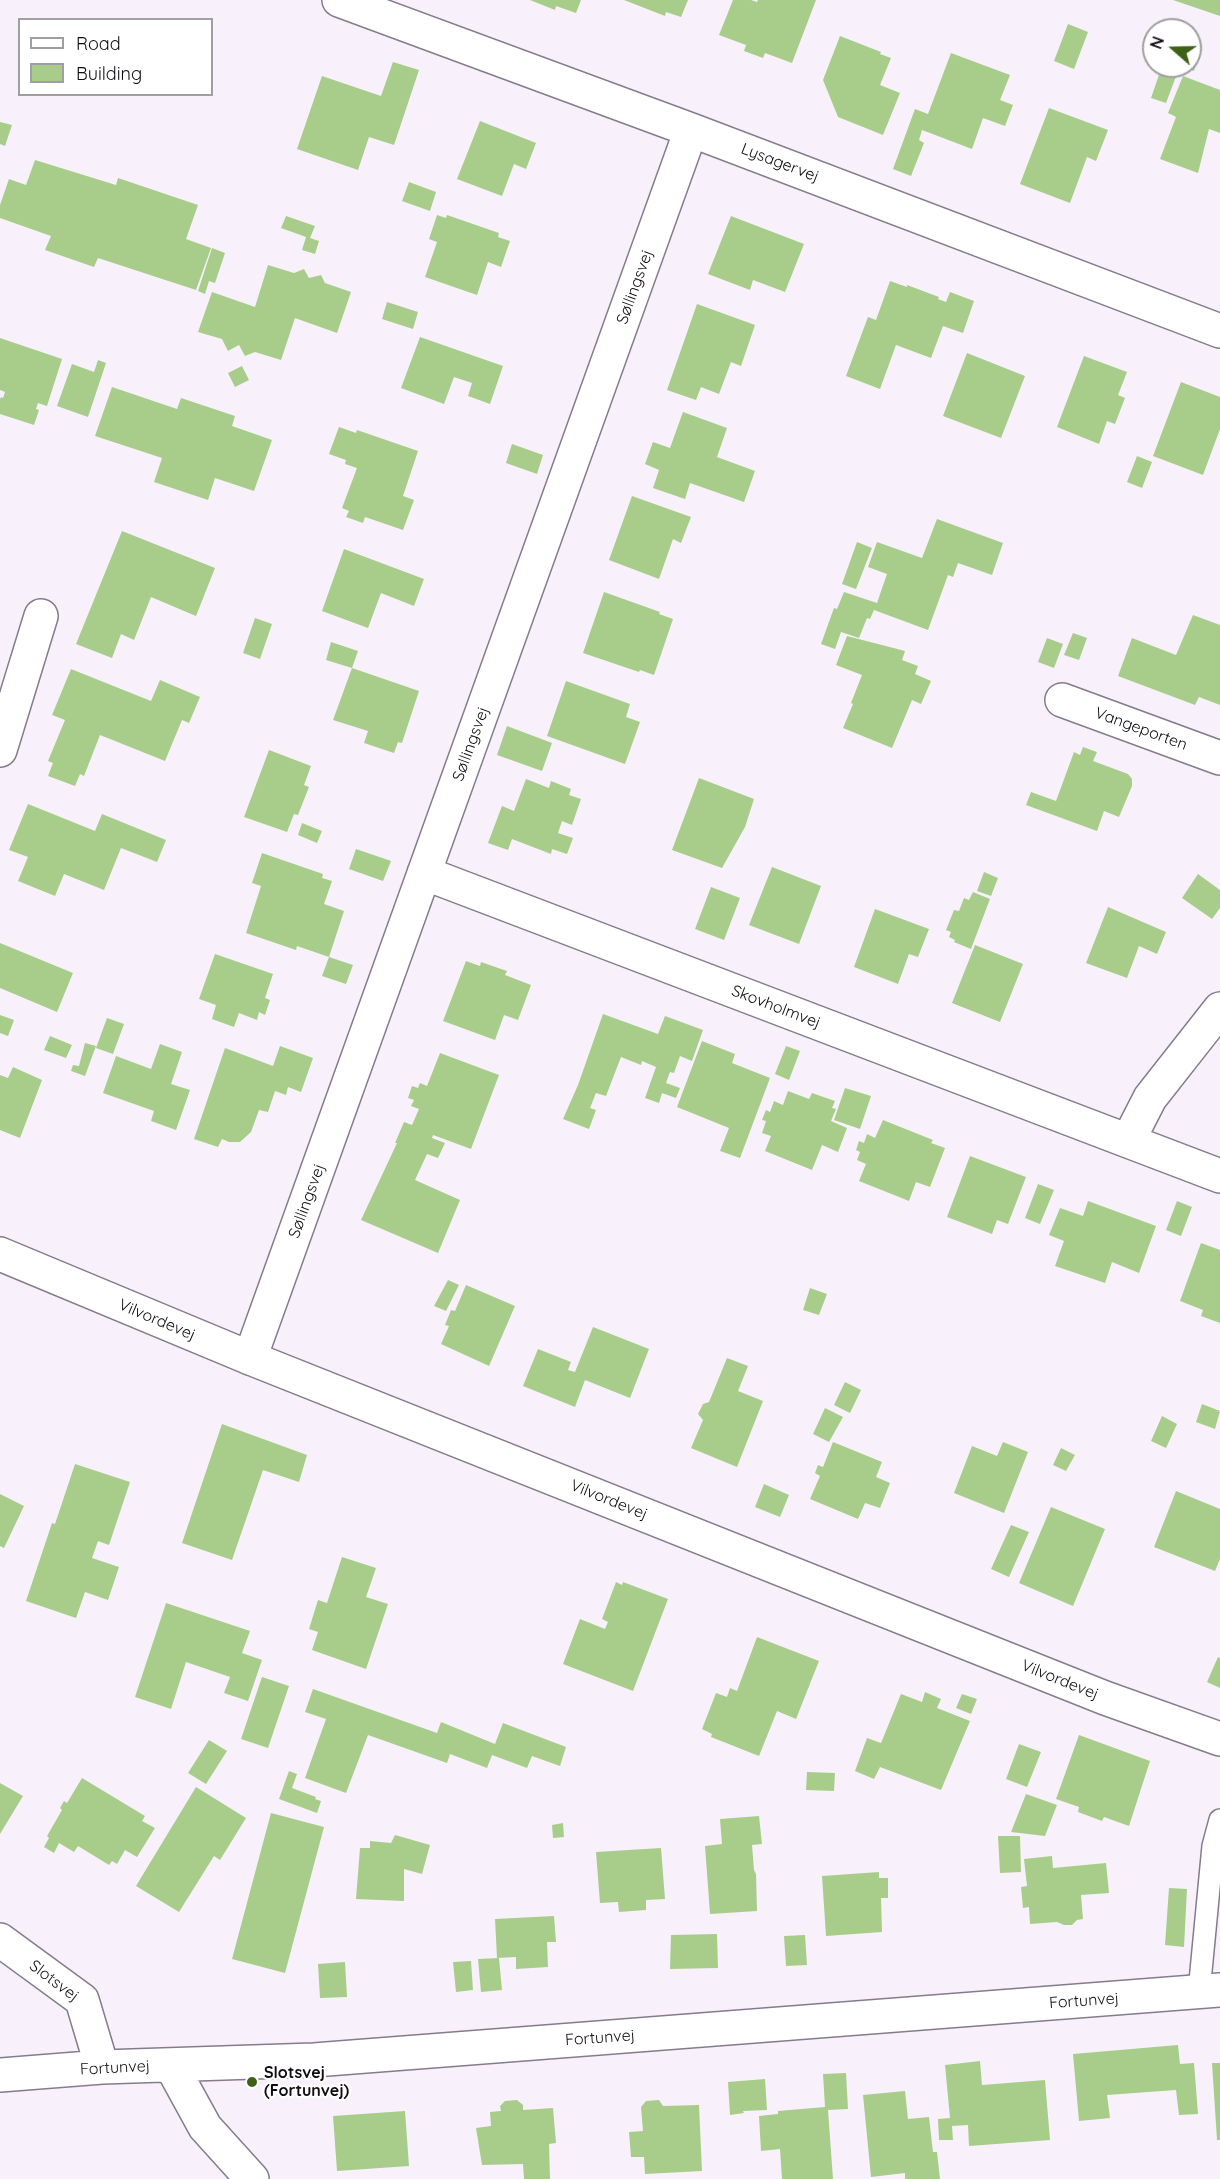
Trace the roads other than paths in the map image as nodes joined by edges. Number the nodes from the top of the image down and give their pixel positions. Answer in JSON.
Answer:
{"nodes":[{"id":1,"x":339,"y":0,"type":"edge"},
{"id":2,"x":691,"y":130,"type":"junction"},
{"id":3,"x":1220,"y":331,"type":"edge"},
{"id":4,"x":41,"y":616,"type":"dead end"},
{"id":5,"x":1062,"y":700,"type":"dead end"},
{"id":6,"x":0,"y":750,"type":"edge"},
{"id":7,"x":1220,"y":758,"type":"edge"},
{"id":8,"x":424,"y":873,"type":"junction"},
{"id":9,"x":1220,"y":1009,"type":"edge"},
{"id":10,"x":1128,"y":1141,"type":"junction"},
{"id":11,"x":1220,"y":1176,"type":"edge"},
{"id":12,"x":0,"y":1254,"type":"edge"},
{"id":13,"x":250,"y":1358,"type":"junction"},
{"id":14,"x":1220,"y":1739,"type":"edge"},
{"id":15,"x":1220,"y":1820,"type":"edge"},
{"id":16,"x":0,"y":1940,"type":"edge"},
{"id":17,"x":1209,"y":1991,"type":"edge"},
{"id":18,"x":171,"y":2065,"type":"junction"},
{"id":19,"x":102,"y":2067,"type":"junction"},
{"id":20,"x":0,"y":2075,"type":"edge"},
{"id":21,"x":252,"y":2179,"type":"edge"}],
"edges":[{"from":1,"to":2,"type":"street","name":"Lysagervej"},
{"from":2,"to":3,"type":"street","name":"Lysagervej"},
{"from":2,"to":8,"type":"street","name":"Søllingsvej"},
{"from":4,"to":6,"type":"street"},
{"from":5,"to":7,"type":"street","name":"Vangeporten"},
{"from":8,"to":10,"type":"street","name":"Skovholmvej"},
{"from":8,"to":13,"type":"street","name":"Søllingsvej"},
{"from":9,"to":10,"type":"street"},
{"from":10,"to":11,"type":"street","name":"Skovholmvej"},
{"from":12,"to":13,"type":"street","name":"Vilvordevej"},
{"from":13,"to":14,"type":"street","name":"Vilvordevej"},
{"from":15,"to":17,"type":"lane","name":"Fortunvej"},
{"from":16,"to":19,"type":"street","name":"Slotsvej"},
{"from":17,"to":18,"type":"street","name":"Fortunvej"},
{"from":18,"to":19,"type":"street","name":"Fortunvej"},
{"from":18,"to":21,"type":"street"},
{"from":19,"to":20,"type":"street","name":"Fortunvej"}]}
